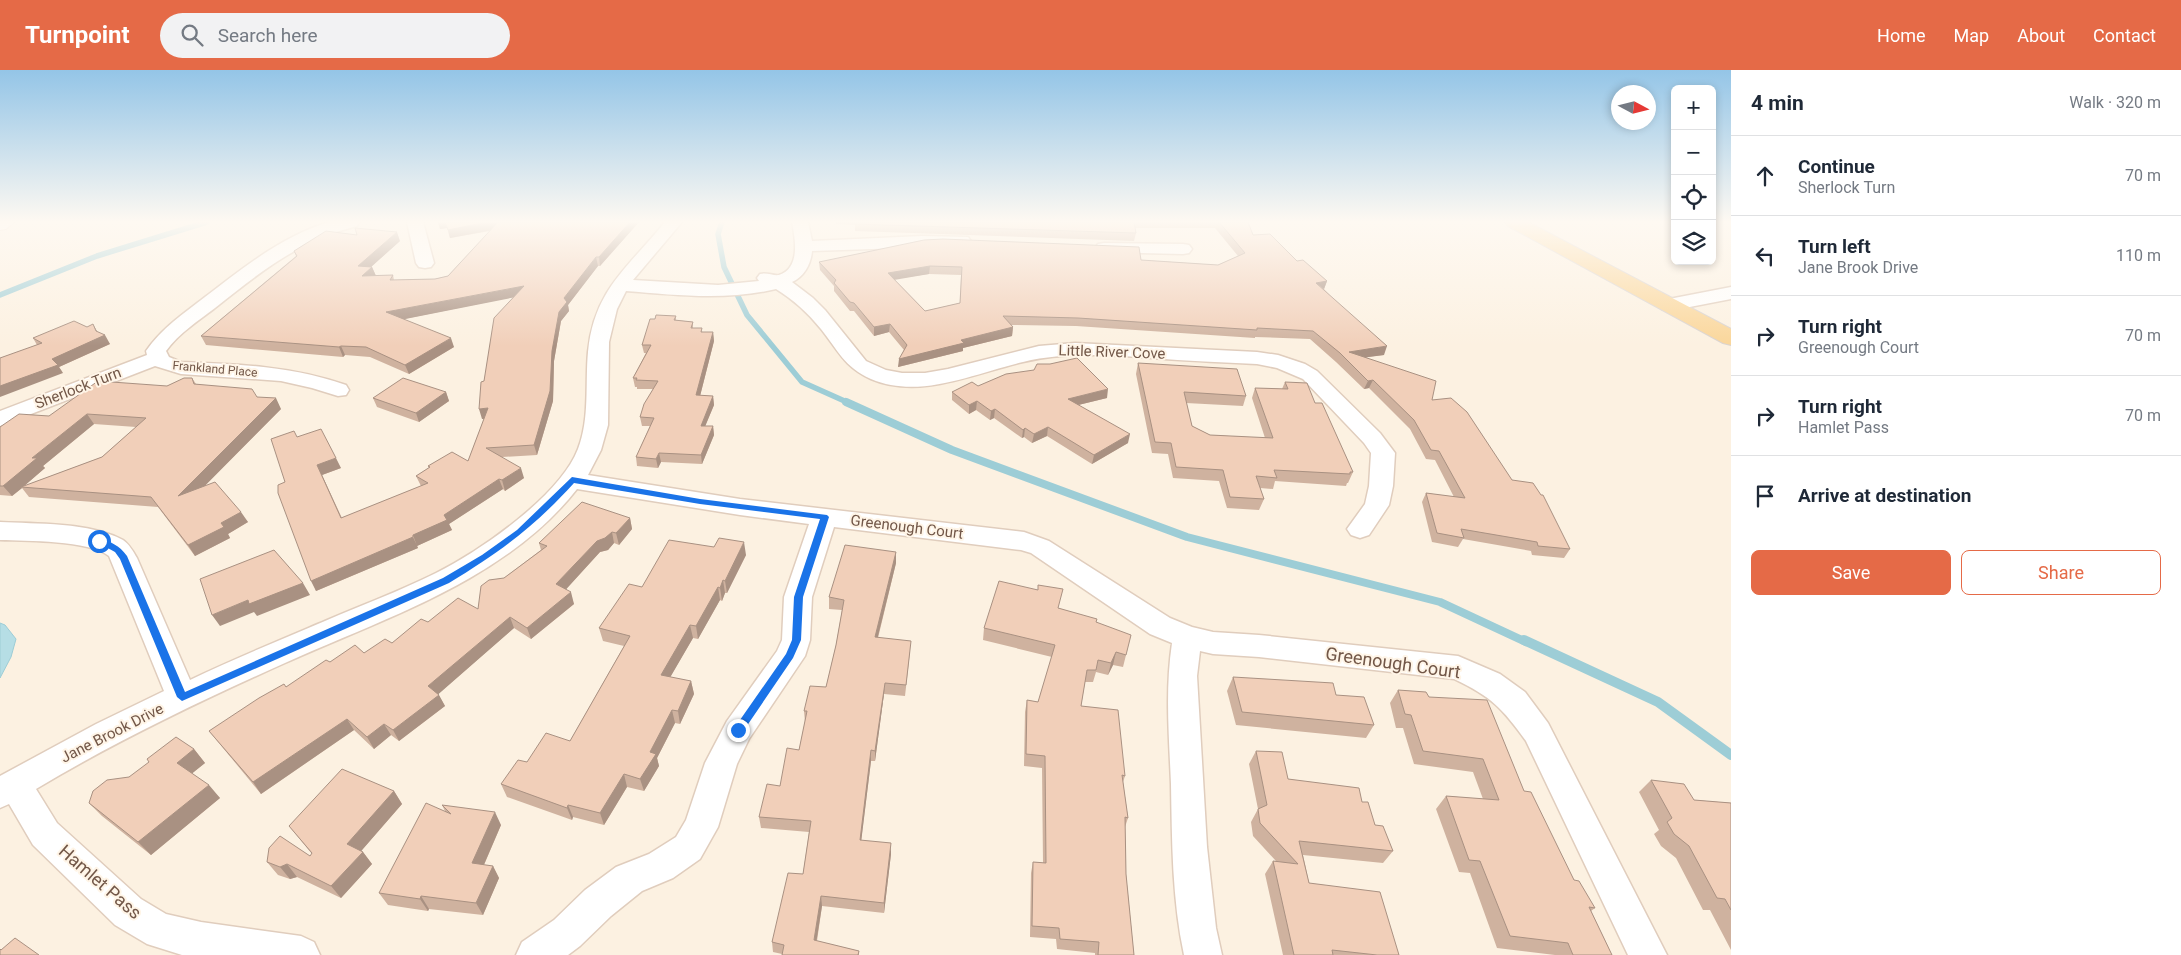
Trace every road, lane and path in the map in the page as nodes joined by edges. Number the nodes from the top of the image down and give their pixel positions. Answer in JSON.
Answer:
{"nodes":[{"id":1,"x":264,"y":263,"type":"edge"},
{"id":2,"x":639,"y":263,"type":"edge"},
{"id":3,"x":782,"y":263,"type":"edge"},
{"id":4,"x":801,"y":263,"type":"edge"},
{"id":5,"x":1591,"y":263,"type":"edge"},
{"id":6,"x":771,"y":273,"type":"junction"},
{"id":7,"x":620,"y":285,"type":"junction"},
{"id":8,"x":1731,"y":293,"type":"edge"},
{"id":9,"x":1669,"y":305,"type":"junction"},
{"id":10,"x":1731,"y":338,"type":"edge"},
{"id":11,"x":158,"y":358,"type":"junction"},
{"id":12,"x":338,"y":390,"type":"dead end"},
{"id":13,"x":0,"y":419,"type":"edge"},
{"id":14,"x":572,"y":480,"type":"junction"},
{"id":15,"x":824,"y":517,"type":"junction"},
{"id":16,"x":1360,"y":529,"type":"dead end"},
{"id":17,"x":0,"y":530,"type":"edge"},
{"id":18,"x":1188,"y":637,"type":"junction"},
{"id":19,"x":182,"y":697,"type":"junction"},
{"id":20,"x":7,"y":789,"type":"edge"},
{"id":21,"x":301,"y":955,"type":"edge"},
{"id":22,"x":535,"y":955,"type":"edge"},
{"id":23,"x":1203,"y":955,"type":"edge"},
{"id":24,"x":1648,"y":955,"type":"edge"}],
"edges":[{"from":1,"to":11,"type":"street","name":"Frankland Place"},
{"from":2,"to":7,"type":"street","name":"Jane Brook Drive"},
{"from":3,"to":6,"type":"street"},
{"from":4,"to":6,"type":"street"},
{"from":5,"to":9,"type":"main road"},
{"from":6,"to":7,"type":"street"},
{"from":6,"to":16,"type":"street","name":"Little River Cove"},
{"from":7,"to":14,"type":"street","name":"Jane Brook Drive"},
{"from":8,"to":9,"type":"street"},
{"from":9,"to":10,"type":"main road"},
{"from":11,"to":12,"type":"street","name":"Frankland Place"},
{"from":11,"to":13,"type":"street","name":"Sherlock Turn"},
{"from":14,"to":15,"type":"street","name":"Greenough Court"},
{"from":14,"to":19,"type":"street","name":"Jane Brook Drive"},
{"from":15,"to":18,"type":"street","name":"Greenough Court"},
{"from":15,"to":22,"type":"street"},
{"from":17,"to":19,"type":"street"},
{"from":18,"to":23,"type":"street"},
{"from":18,"to":24,"type":"street","name":"Greenough Court"},
{"from":19,"to":20,"type":"street","name":"Jane Brook Drive"},
{"from":20,"to":21,"type":"street","name":"Hamlet Pass"}]}
